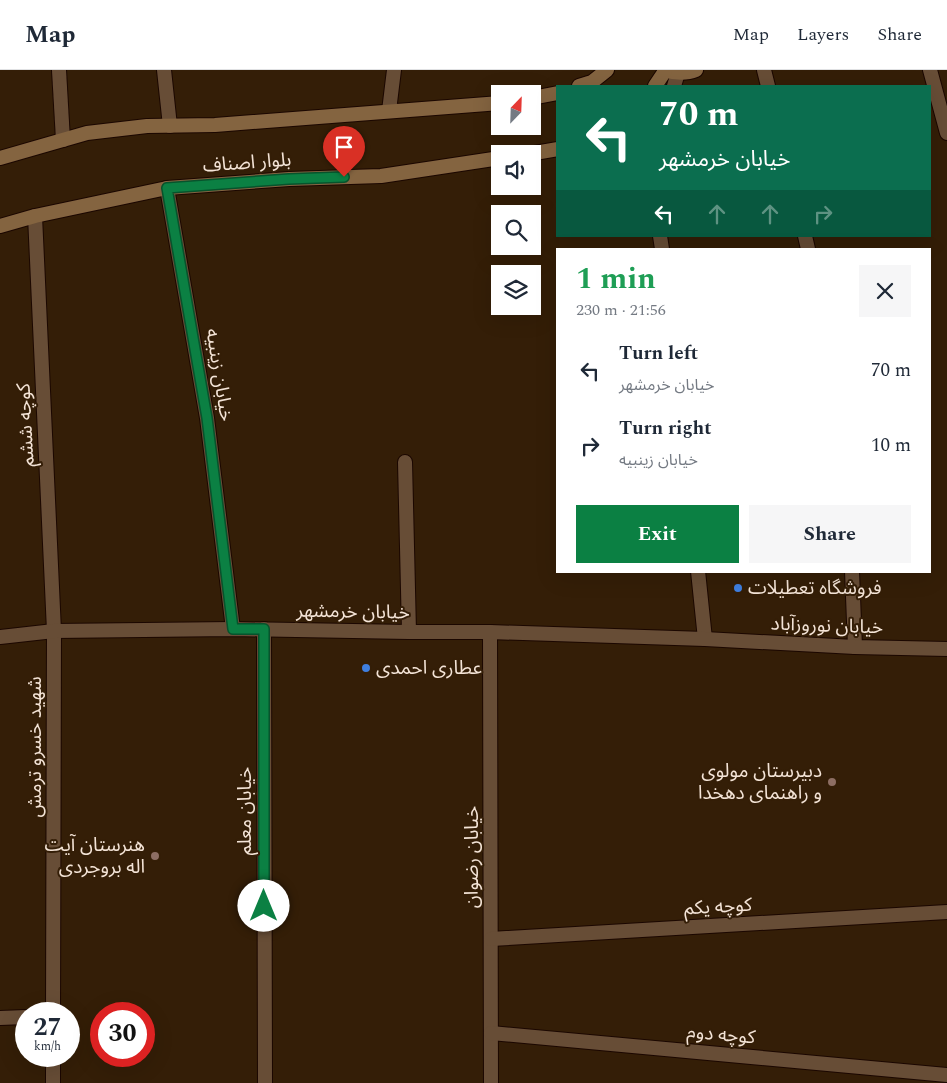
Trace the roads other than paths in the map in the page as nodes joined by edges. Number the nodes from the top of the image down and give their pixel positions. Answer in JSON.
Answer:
{"nodes":[{"id":1,"x":59,"y":70,"type":"edge"},
{"id":2,"x":164,"y":70,"type":"edge"},
{"id":3,"x":394,"y":70,"type":"edge"},
{"id":4,"x":607,"y":70,"type":"edge"},
{"id":5,"x":696,"y":70,"type":"edge"},
{"id":6,"x":764,"y":70,"type":"edge"},
{"id":7,"x":930,"y":70,"type":"edge"},
{"id":8,"x":670,"y":75,"type":"edge"},
{"id":9,"x":582,"y":85,"type":"edge"},
{"id":10,"x":656,"y":85,"type":"edge"},
{"id":11,"x":768,"y":85,"type":"edge"},
{"id":12,"x":556,"y":93,"type":"edge"},
{"id":13,"x":541,"y":96,"type":"edge"},
{"id":14,"x":491,"y":103,"type":"edge"},
{"id":15,"x":389,"y":111,"type":"junction"},
{"id":16,"x":170,"y":126,"type":"junction"},
{"id":17,"x":947,"y":133,"type":"edge"},
{"id":18,"x":63,"y":140,"type":"junction"},
{"id":19,"x":556,"y":149,"type":"edge"},
{"id":20,"x":541,"y":152,"type":"edge"},
{"id":21,"x":0,"y":158,"type":"edge"},
{"id":22,"x":491,"y":159,"type":"edge"},
{"id":23,"x":167,"y":188,"type":"junction"},
{"id":24,"x":35,"y":216,"type":"junction"},
{"id":25,"x":0,"y":226,"type":"edge"},
{"id":26,"x":405,"y":462,"type":"dead end"},
{"id":27,"x":698,"y":573,"type":"edge"},
{"id":28,"x":852,"y":573,"type":"edge"},
{"id":29,"x":233,"y":629,"type":"junction"},
{"id":30,"x":264,"y":629,"type":"junction"},
{"id":31,"x":54,"y":631,"type":"junction"},
{"id":32,"x":409,"y":632,"type":"junction"},
{"id":33,"x":490,"y":632,"type":"junction"},
{"id":34,"x":0,"y":638,"type":"edge"},
{"id":35,"x":705,"y":639,"type":"junction"},
{"id":36,"x":855,"y":647,"type":"junction"},
{"id":37,"x":947,"y":649,"type":"edge"},
{"id":38,"x":947,"y":912,"type":"edge"},
{"id":39,"x":491,"y":939,"type":"junction"},
{"id":40,"x":53,"y":1002,"type":"edge"},
{"id":41,"x":15,"y":1017,"type":"edge"},
{"id":42,"x":0,"y":1018,"type":"edge"},
{"id":43,"x":491,"y":1033,"type":"junction"},
{"id":44,"x":53,"y":1067,"type":"edge"},
{"id":45,"x":947,"y":1075,"type":"edge"},
{"id":46,"x":53,"y":1083,"type":"edge"},
{"id":47,"x":265,"y":1083,"type":"edge"},
{"id":48,"x":491,"y":1083,"type":"edge"}],
"edges":[{"from":1,"to":18,"type":"street"},
{"from":2,"to":16,"type":"street"},
{"from":3,"to":15,"type":"street"},
{"from":4,"to":9,"type":"main road"},
{"from":5,"to":8,"type":"main road"},
{"from":6,"to":11,"type":"street"},
{"from":7,"to":17,"type":"street"},
{"from":8,"to":10,"type":"main road"},
{"from":12,"to":13,"type":"main road"},
{"from":14,"to":15,"type":"main road"},
{"from":15,"to":16,"type":"main road"},
{"from":16,"to":18,"type":"main road"},
{"from":18,"to":21,"type":"main road"},
{"from":19,"to":20,"type":"main road"},
{"from":22,"to":23,"type":"main road","name":"بلوار اصناف"},
{"from":23,"to":24,"type":"main road","name":"بلوار اصناف"},
{"from":23,"to":29,"type":"street","name":"خیابان زینبیه"},
{"from":24,"to":25,"type":"main road","name":"بلوار اصناف"},
{"from":24,"to":31,"type":"street","name":"کوچه ششم"},
{"from":26,"to":32,"type":"street"},
{"from":27,"to":35,"type":"street"},
{"from":28,"to":36,"type":"street"},
{"from":29,"to":30,"type":"street","name":"خیابان خرمشهر"},
{"from":29,"to":31,"type":"street","name":"خیابان خرمشهر"},
{"from":30,"to":32,"type":"street","name":"خیابان خرمشهر"},
{"from":30,"to":47,"type":"street","name":"خیابان معلم"},
{"from":31,"to":34,"type":"street","name":"خیابان خرمشهر"},
{"from":31,"to":40,"type":"street","name":"شهید خسرو ترمش"},
{"from":32,"to":33,"type":"street","name":"خیابان خرمشهر"},
{"from":33,"to":35,"type":"street","name":"خیابان خرمشهر"},
{"from":33,"to":39,"type":"street","name":"خیابان رضوان"},
{"from":35,"to":36,"type":"street","name":"خیابان نوروزآباد"},
{"from":36,"to":37,"type":"street","name":"خیابان نوروزآباد"},
{"from":38,"to":39,"type":"street","name":"کوچه یکم"},
{"from":39,"to":43,"type":"street","name":"خیابان رضوان"},
{"from":41,"to":42,"type":"street"},
{"from":43,"to":45,"type":"street","name":"کوچه دوم"},
{"from":43,"to":48,"type":"street","name":"خیابان رضوان"},
{"from":44,"to":46,"type":"street"}]}
